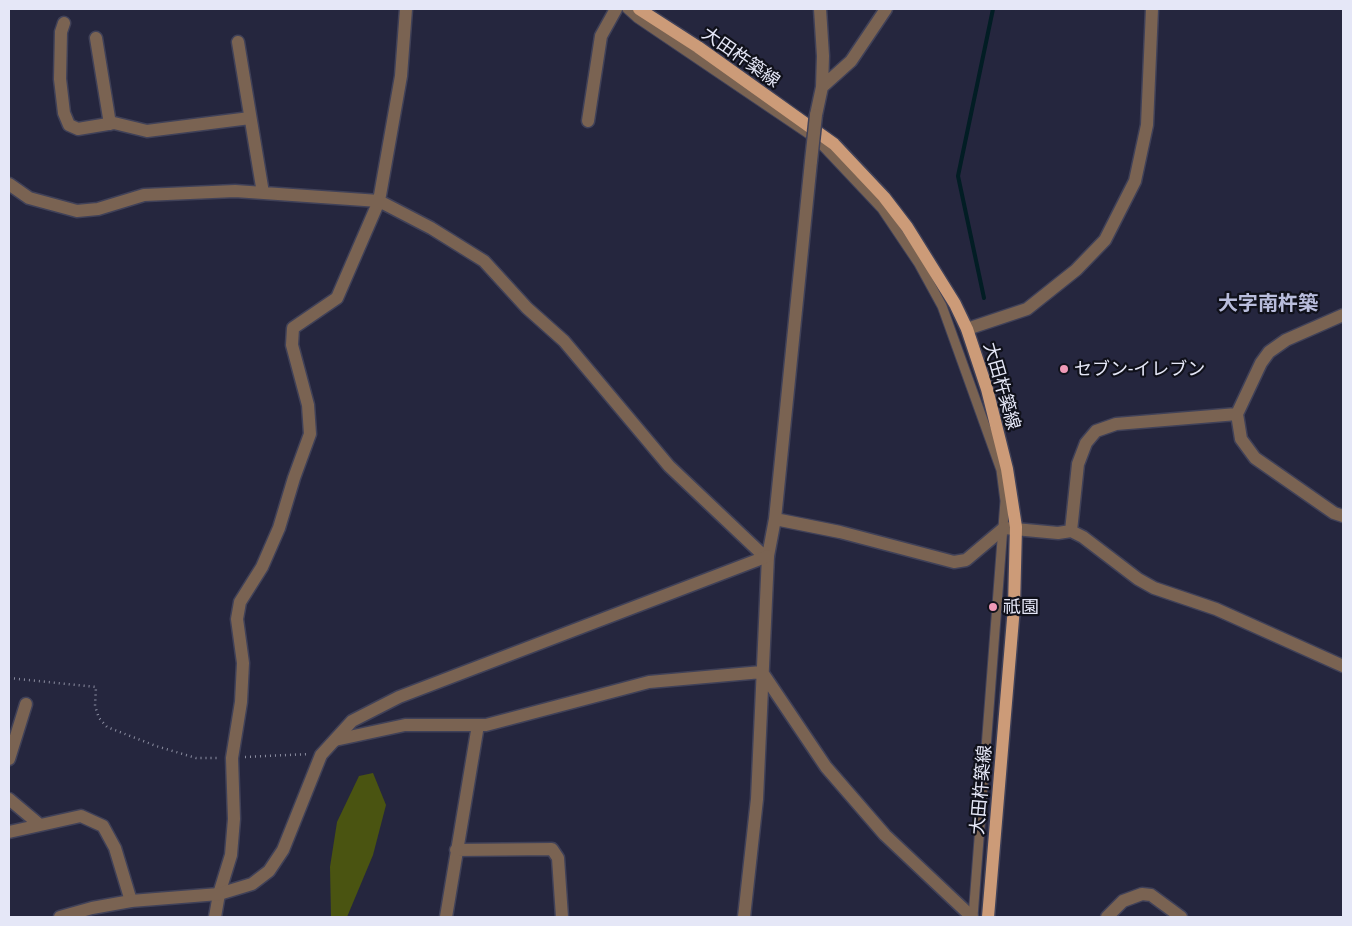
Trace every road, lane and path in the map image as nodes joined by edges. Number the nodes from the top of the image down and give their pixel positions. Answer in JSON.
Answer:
{"nodes":[{"id":1,"x":406,"y":9,"type":"edge"},
{"id":2,"x":616,"y":9,"type":"edge"},
{"id":3,"x":627,"y":9,"type":"edge"},
{"id":4,"x":639,"y":9,"type":"edge"},
{"id":5,"x":820,"y":9,"type":"edge"},
{"id":6,"x":886,"y":9,"type":"edge"},
{"id":7,"x":1152,"y":9,"type":"edge"},
{"id":8,"x":64,"y":23,"type":"dead end"},
{"id":9,"x":96,"y":38,"type":"dead end"},
{"id":10,"x":238,"y":42,"type":"dead end"},
{"id":11,"x":822,"y":87,"type":"junction"},
{"id":12,"x":250,"y":118,"type":"junction"},
{"id":13,"x":588,"y":121,"type":"dead end"},
{"id":14,"x":110,"y":124,"type":"junction"},
{"id":15,"x":9,"y":184,"type":"edge"},
{"id":16,"x":263,"y":193,"type":"junction"},
{"id":17,"x":379,"y":201,"type":"junction"},
{"id":18,"x":1343,"y":315,"type":"edge"},
{"id":19,"x":967,"y":329,"type":"junction"},
{"id":20,"x":1237,"y":414,"type":"junction"},
{"id":21,"x":1343,"y":516,"type":"edge"},
{"id":22,"x":775,"y":519,"type":"junction"},
{"id":23,"x":1010,"y":528,"type":"junction"},
{"id":24,"x":1071,"y":531,"type":"junction"},
{"id":25,"x":766,"y":556,"type":"junction"},
{"id":26,"x":1343,"y":666,"type":"edge"},
{"id":27,"x":762,"y":672,"type":"junction"},
{"id":28,"x":9,"y":678,"type":"edge"},
{"id":29,"x":26,"y":704,"type":"dead end"},
{"id":30,"x":478,"y":725,"type":"junction"},
{"id":31,"x":335,"y":740,"type":"junction"},
{"id":32,"x":321,"y":755,"type":"junction"},
{"id":33,"x":232,"y":758,"type":"junction"},
{"id":34,"x":9,"y":759,"type":"edge"},
{"id":35,"x":9,"y":799,"type":"edge"},
{"id":36,"x":40,"y":825,"type":"junction"},
{"id":37,"x":9,"y":832,"type":"edge"},
{"id":38,"x":456,"y":850,"type":"junction"},
{"id":39,"x":219,"y":894,"type":"junction"},
{"id":40,"x":131,"y":901,"type":"junction"},
{"id":41,"x":969,"y":915,"type":"edge"},
{"id":42,"x":60,"y":917,"type":"edge"},
{"id":43,"x":215,"y":917,"type":"edge"},
{"id":44,"x":446,"y":917,"type":"edge"},
{"id":45,"x":562,"y":917,"type":"edge"},
{"id":46,"x":744,"y":917,"type":"edge"},
{"id":47,"x":988,"y":917,"type":"edge"},
{"id":48,"x":1107,"y":917,"type":"edge"},
{"id":49,"x":1181,"y":917,"type":"edge"}],
"edges":[{"from":1,"to":17,"type":"street"},
{"from":2,"to":13,"type":"street"},
{"from":3,"to":23,"type":"street"},
{"from":4,"to":19,"type":"main road","name":"大田杵築線"},
{"from":5,"to":11,"type":"street"},
{"from":6,"to":11,"type":"street"},
{"from":7,"to":19,"type":"street"},
{"from":8,"to":14,"type":"street"},
{"from":9,"to":14,"type":"street"},
{"from":10,"to":12,"type":"street"},
{"from":11,"to":22,"type":"street","bridge":true},
{"from":12,"to":14,"type":"street"},
{"from":12,"to":16,"type":"street"},
{"from":15,"to":16,"type":"street"},
{"from":16,"to":17,"type":"street"},
{"from":17,"to":25,"type":"street"},
{"from":17,"to":33,"type":"street"},
{"from":18,"to":20,"type":"street"},
{"from":19,"to":23,"type":"main road","name":"大田杵築線"},
{"from":20,"to":21,"type":"street"},
{"from":20,"to":24,"type":"street"},
{"from":22,"to":23,"type":"street"},
{"from":22,"to":25,"type":"street"},
{"from":23,"to":24,"type":"street"},
{"from":23,"to":41,"type":"street"},
{"from":23,"to":47,"type":"main road","name":"大田杵築線"},
{"from":24,"to":26,"type":"street"},
{"from":25,"to":27,"type":"street"},
{"from":25,"to":31,"type":"street"},
{"from":27,"to":30,"type":"street"},
{"from":27,"to":41,"type":"street"},
{"from":27,"to":46,"type":"street"},
{"from":28,"to":33,"type":"path"},
{"from":29,"to":34,"type":"street"},
{"from":30,"to":31,"type":"street"},
{"from":30,"to":38,"type":"street"},
{"from":31,"to":32,"type":"street"},
{"from":32,"to":33,"type":"path"},
{"from":32,"to":39,"type":"street"},
{"from":33,"to":39,"type":"street"},
{"from":35,"to":36,"type":"street"},
{"from":36,"to":37,"type":"street"},
{"from":36,"to":40,"type":"street"},
{"from":38,"to":44,"type":"street"},
{"from":38,"to":45,"type":"street"},
{"from":39,"to":40,"type":"street"},
{"from":39,"to":43,"type":"street"},
{"from":40,"to":42,"type":"street"},
{"from":48,"to":49,"type":"street"}]}
